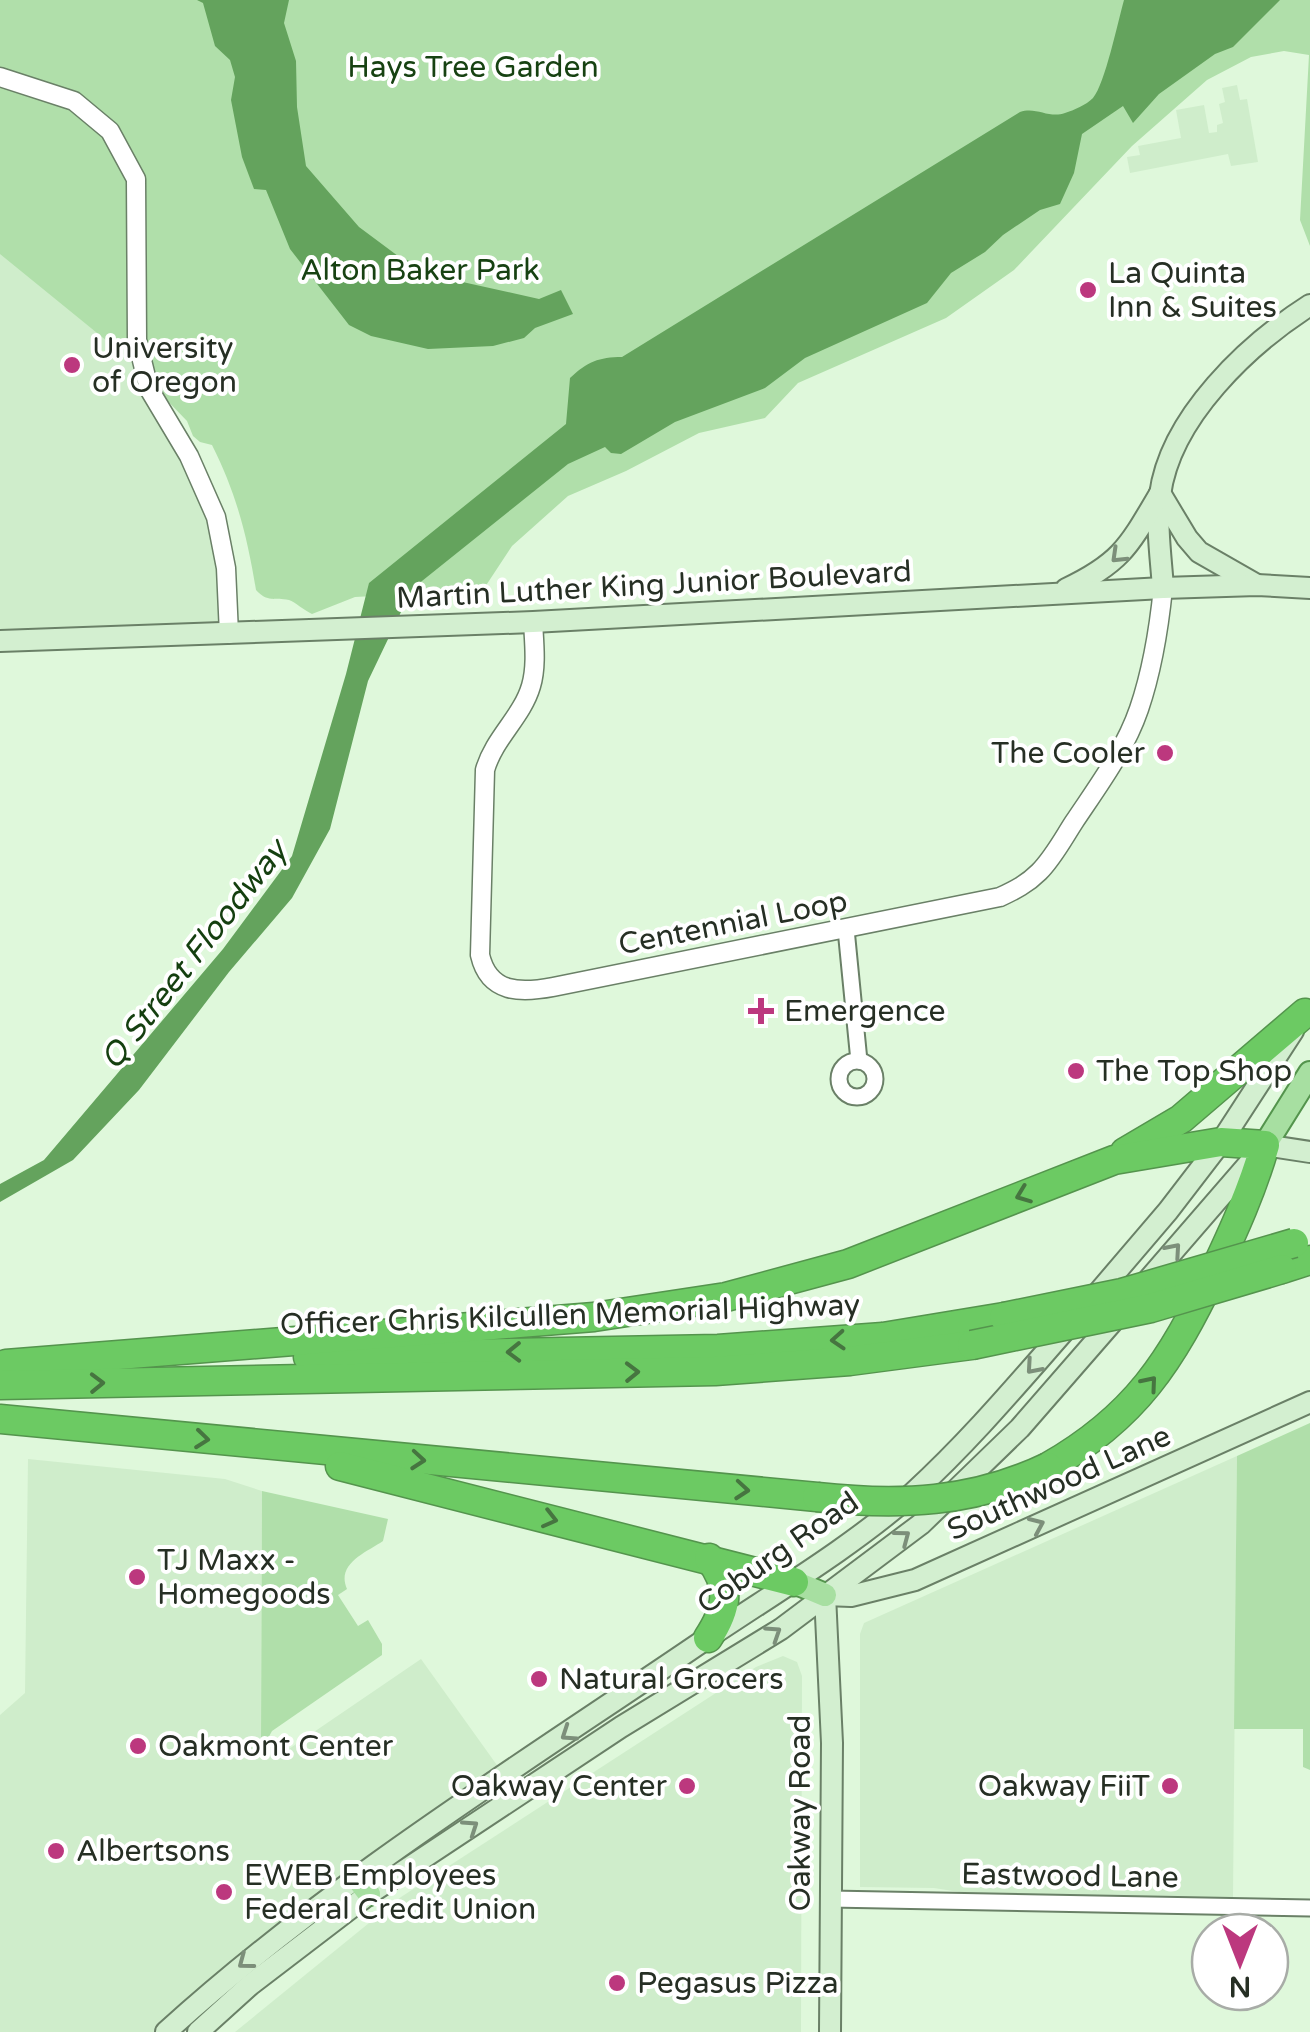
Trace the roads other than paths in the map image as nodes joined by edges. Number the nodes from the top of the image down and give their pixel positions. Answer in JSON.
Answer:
{"nodes":[{"id":1,"x":0,"y":77,"type":"edge"},
{"id":2,"x":1310,"y":305,"type":"edge"},
{"id":3,"x":1160,"y":494,"type":"junction"},
{"id":4,"x":1257,"y":585,"type":"junction"},
{"id":5,"x":1163,"y":588,"type":"junction"},
{"id":6,"x":1310,"y":588,"type":"edge"},
{"id":7,"x":1053,"y":595,"type":"junction"},
{"id":8,"x":533,"y":622,"type":"junction"},
{"id":9,"x":229,"y":634,"type":"junction"},
{"id":10,"x":0,"y":641,"type":"edge"},
{"id":11,"x":846,"y":929,"type":"junction"},
{"id":12,"x":1308,"y":1008,"type":"edge"},
{"id":13,"x":859,"y":1061,"type":"dead end"},
{"id":14,"x":1310,"y":1073,"type":"edge"},
{"id":15,"x":1221,"y":1142,"type":"junction"},
{"id":16,"x":1149,"y":1144,"type":"junction"},
{"id":17,"x":1265,"y":1144,"type":"junction"},
{"id":18,"x":1310,"y":1152,"type":"edge"},
{"id":19,"x":1305,"y":1246,"type":"edge"},
{"id":20,"x":2,"y":1371,"type":"edge"},
{"id":21,"x":1310,"y":1402,"type":"edge"},
{"id":22,"x":0,"y":1419,"type":"edge"},
{"id":23,"x":251,"y":1444,"type":"junction"},
{"id":24,"x":709,"y":1558,"type":"junction"},
{"id":25,"x":794,"y":1582,"type":"junction"},
{"id":26,"x":826,"y":1596,"type":"junction"},
{"id":27,"x":708,"y":1638,"type":"junction"},
{"id":28,"x":363,"y":1886,"type":"junction"},
{"id":29,"x":830,"y":1899,"type":"junction"},
{"id":30,"x":1310,"y":1908,"type":"edge"},
{"id":31,"x":166,"y":2032,"type":"edge"},
{"id":32,"x":198,"y":2032,"type":"edge"},
{"id":33,"x":830,"y":2032,"type":"edge"}],
"edges":[{"from":1,"to":9,"type":"street"},
{"from":2,"to":3,"type":"main road"},
{"from":3,"to":4,"type":"main road"},
{"from":3,"to":5,"type":"main road"},
{"from":3,"to":7,"type":"main road","one_way":true},
{"from":4,"to":5,"type":"main road","name":"Martin Luther King Junior Boulevard"},
{"from":4,"to":6,"type":"main road","name":"Martin Luther King Junior Boulevard"},
{"from":5,"to":7,"type":"main road","name":"Martin Luther King Junior Boulevard"},
{"from":5,"to":11,"type":"street","name":"Centennial Loop"},
{"from":7,"to":8,"type":"main road","name":"Martin Luther King Junior Boulevard"},
{"from":8,"to":9,"type":"main road","name":"Martin Luther King Junior Boulevard"},
{"from":8,"to":11,"type":"street","name":"Centennial Loop"},
{"from":9,"to":10,"type":"main road","name":"Martin Luther King Junior Boulevard"},
{"from":11,"to":13,"type":"street"},
{"from":12,"to":15,"type":"main road","name":"Coburg Road"},
{"from":12,"to":16,"type":"highway"},
{"from":14,"to":17,"type":"main road","name":"Coburg Road"},
{"from":15,"to":16,"type":"highway"},
{"from":15,"to":17,"type":"highway"},
{"from":15,"to":25,"type":"main road","name":"Coburg Road","one_way":true},
{"from":16,"to":20,"type":"highway","one_way":true},
{"from":17,"to":18,"type":"main road"},
{"from":23,"to":17,"type":"highway","one_way":true,"bridge":true},
{"from":26,"to":17,"type":"main road","name":"Coburg Road","one_way":true},
{"from":19,"to":20,"type":"highway","name":"Officer Chris Kilcullen Memorial Highway","one_way":true,"bridge":true},
{"from":20,"to":19,"type":"highway","name":"Officer Chris Kilcullen Memorial Highway","one_way":true,"bridge":true},
{"from":26,"to":21,"type":"main road","name":"Southwood Lane","one_way":true},
{"from":22,"to":23,"type":"highway","one_way":true},
{"from":23,"to":24,"type":"highway","one_way":true},
{"from":24,"to":25,"type":"highway"},
{"from":24,"to":27,"type":"highway"},
{"from":25,"to":26,"type":"main road"},
{"from":25,"to":27,"type":"main road","name":"Coburg Road"},
{"from":28,"to":26,"type":"main road","name":"Coburg Road","one_way":true},
{"from":26,"to":29,"type":"main road","name":"Oakway Road"},
{"from":27,"to":28,"type":"main road","name":"Coburg Road","one_way":true},
{"from":28,"to":31,"type":"main road","name":"Coburg Road","one_way":true},
{"from":28,"to":32,"type":"main road","name":"Coburg Road"},
{"from":29,"to":30,"type":"street","name":"Eastwood Lane"},
{"from":29,"to":33,"type":"main road","name":"Oakway Road"}]}
